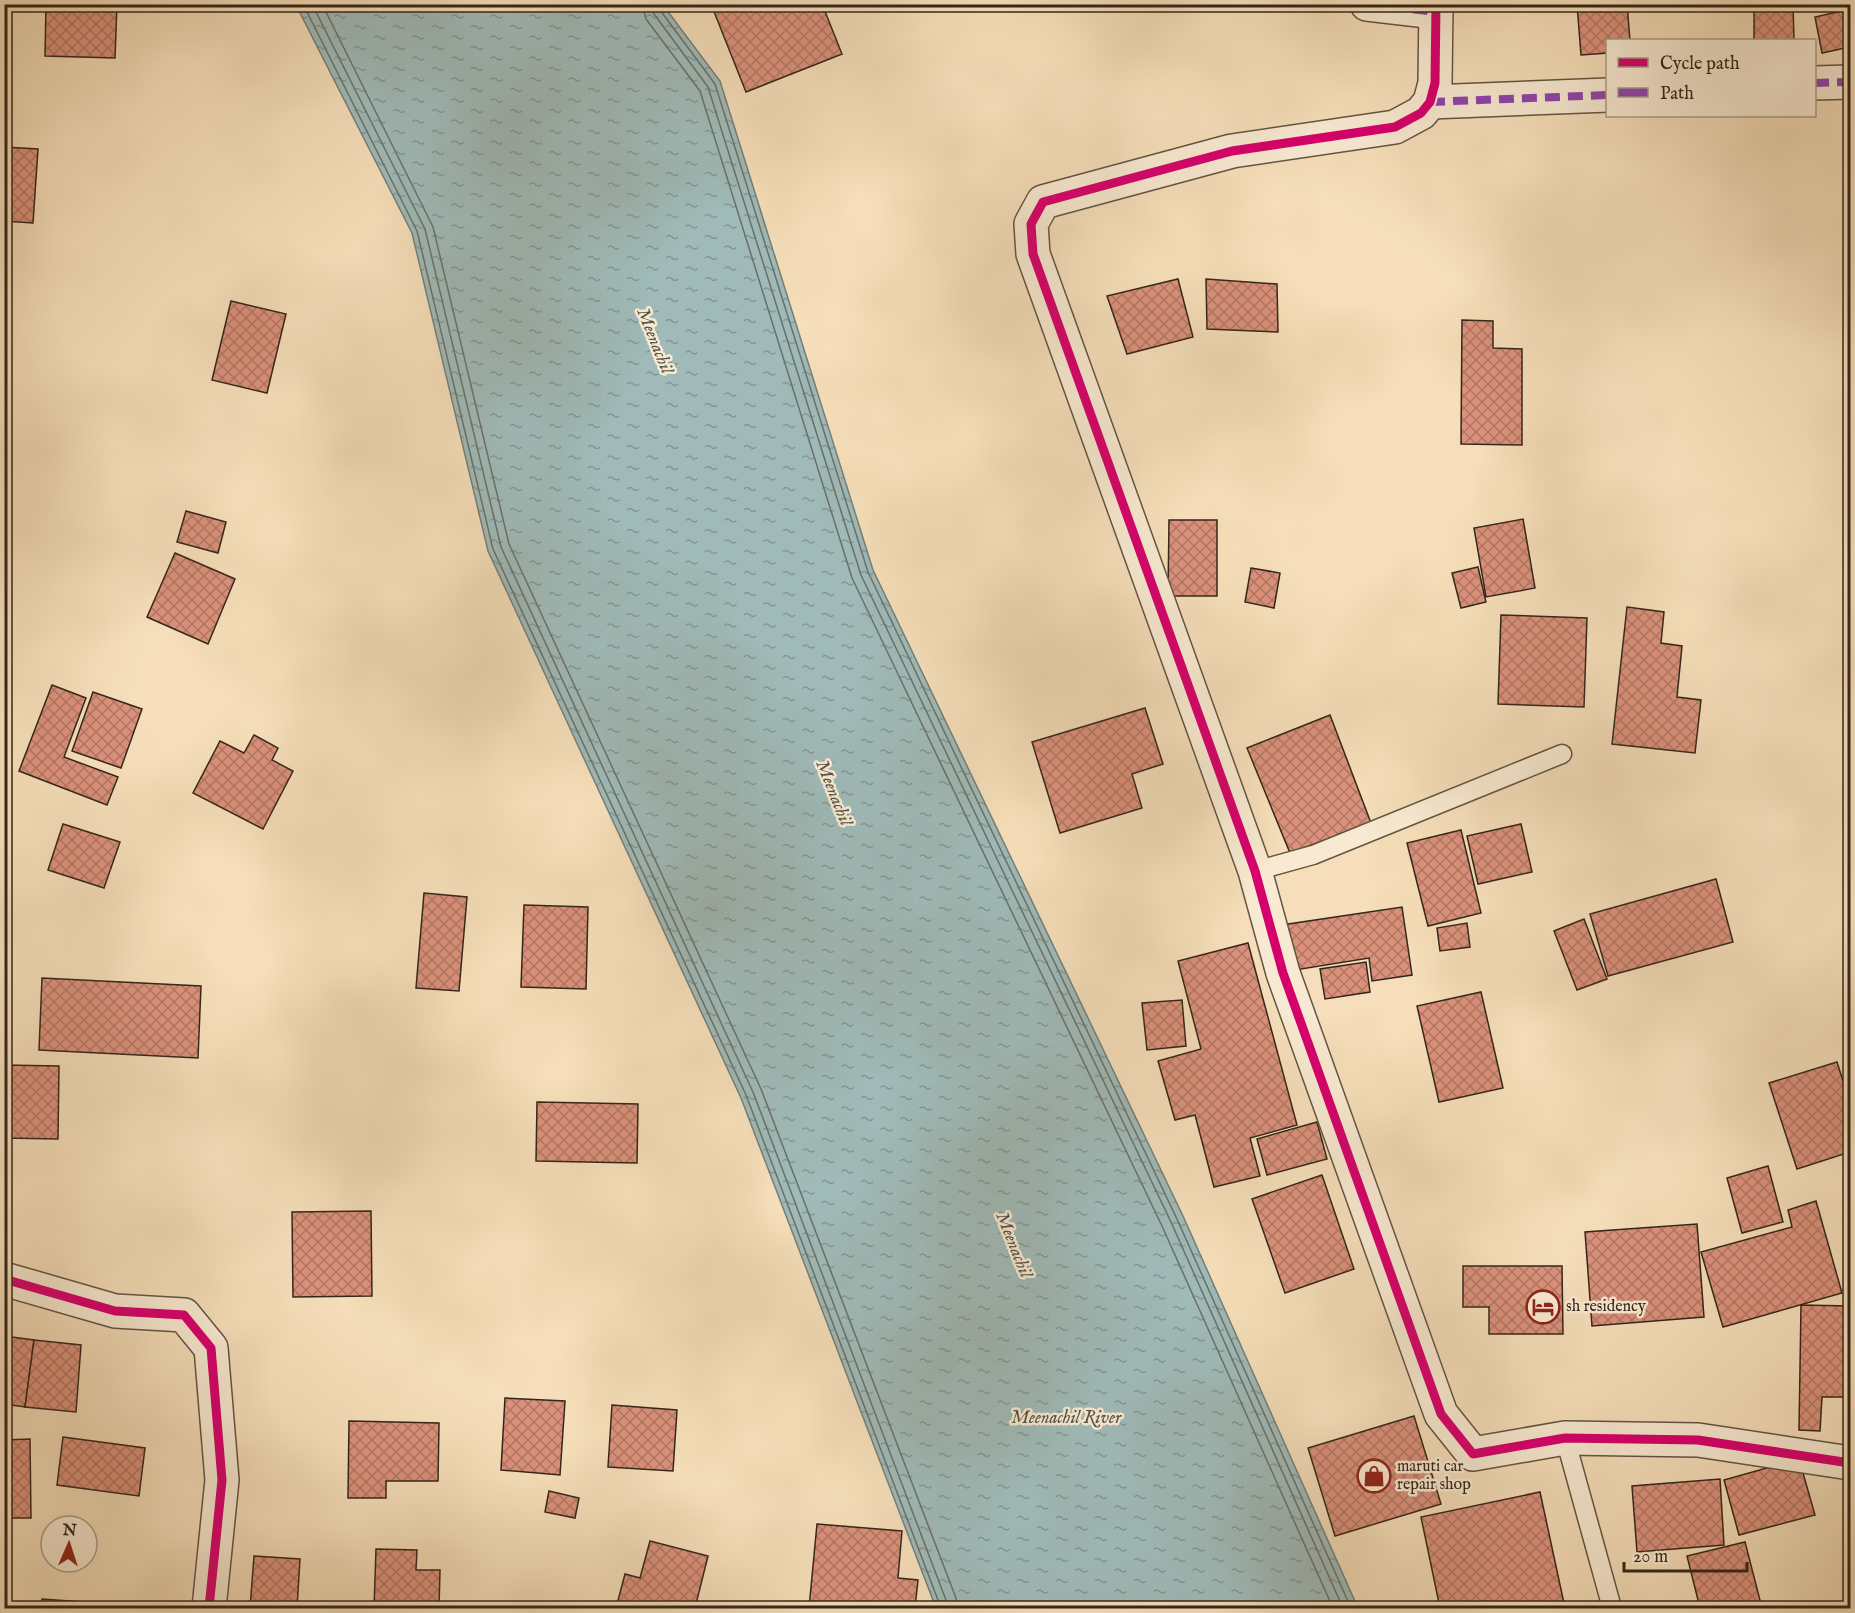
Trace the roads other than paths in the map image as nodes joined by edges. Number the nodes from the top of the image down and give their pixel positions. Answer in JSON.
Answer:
{"nodes":[{"id":1,"x":1367,"y":4,"type":"edge"},
{"id":2,"x":1436,"y":8,"type":"edge"},
{"id":3,"x":1851,"y":82,"type":"edge"},
{"id":4,"x":1816,"y":83,"type":"edge"},
{"id":5,"x":1606,"y":95,"type":"edge"},
{"id":6,"x":1430,"y":102,"type":"junction"},
{"id":7,"x":1562,"y":754,"type":"dead end"},
{"id":8,"x":1256,"y":871,"type":"junction"},
{"id":9,"x":4,"y":1279,"type":"edge"},
{"id":10,"x":1565,"y":1438,"type":"junction"},
{"id":11,"x":1851,"y":1463,"type":"edge"},
{"id":12,"x":209,"y":1608,"type":"edge"},
{"id":13,"x":1612,"y":1608,"type":"edge"}],
"edges":[{"from":1,"to":2,"type":"street"},
{"from":2,"to":6,"type":"street"},
{"from":3,"to":4,"type":"street"},
{"from":5,"to":6,"type":"street"},
{"from":6,"to":8,"type":"street"},
{"from":7,"to":8,"type":"lane"},
{"from":8,"to":10,"type":"street"},
{"from":9,"to":12,"type":"street"},
{"from":10,"to":11,"type":"street"},
{"from":10,"to":13,"type":"lane"}]}
